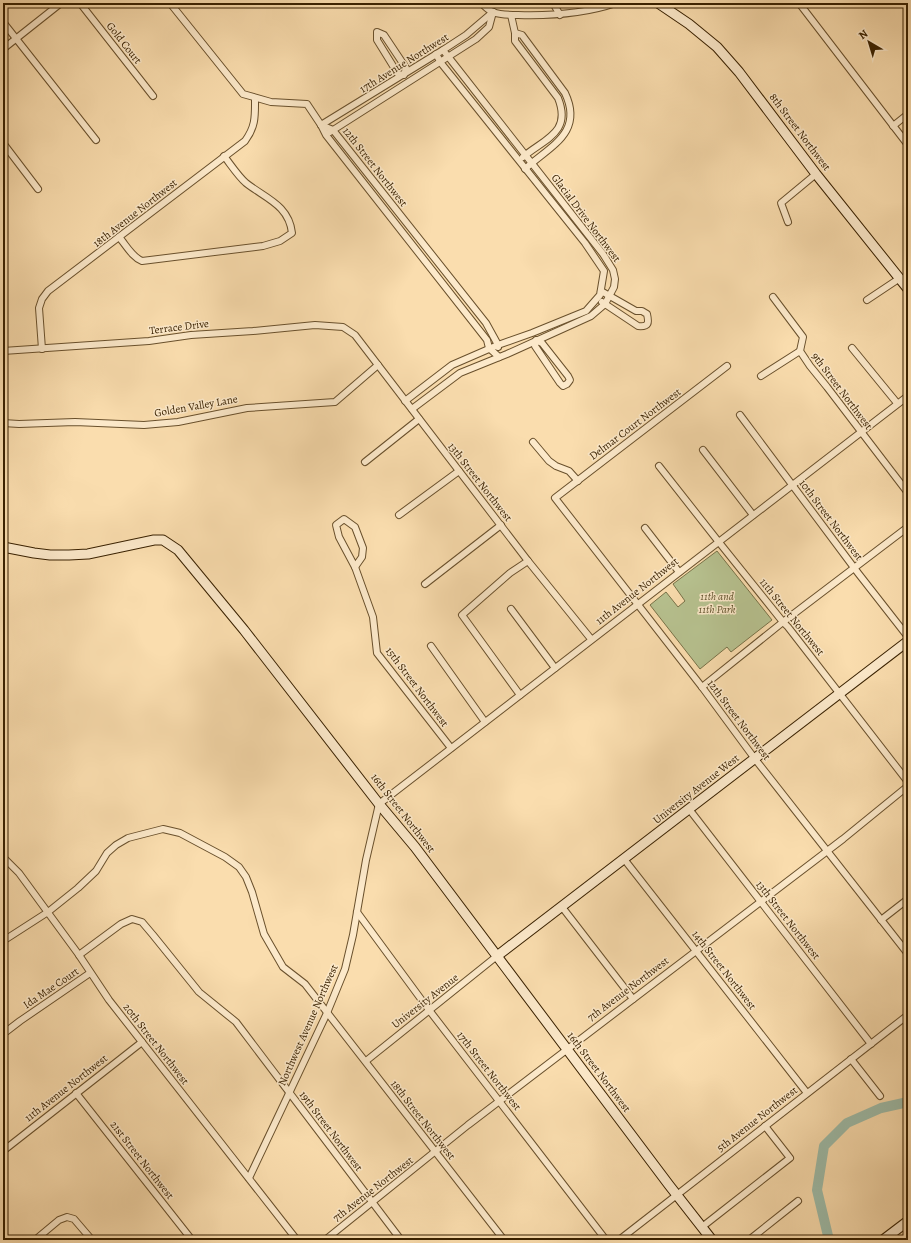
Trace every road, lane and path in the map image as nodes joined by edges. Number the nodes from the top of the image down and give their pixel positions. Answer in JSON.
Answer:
{"nodes":[{"id":1,"x":61,"y":3,"type":"edge"},
{"id":2,"x":80,"y":3,"type":"edge"},
{"id":3,"x":170,"y":3,"type":"edge"},
{"id":4,"x":481,"y":3,"type":"edge"},
{"id":5,"x":553,"y":3,"type":"edge"},
{"id":6,"x":616,"y":3,"type":"edge"},
{"id":7,"x":658,"y":3,"type":"edge"},
{"id":8,"x":799,"y":3,"type":"edge"},
{"id":9,"x":493,"y":12,"type":"junction"},
{"id":10,"x":511,"y":15,"type":"junction"},
{"id":11,"x":560,"y":15,"type":"junction"},
{"id":12,"x":3,"y":22,"type":"edge"},
{"id":13,"x":515,"y":33,"type":"junction"},
{"id":14,"x":16,"y":39,"type":"junction"},
{"id":15,"x":3,"y":49,"type":"edge"},
{"id":16,"x":444,"y":50,"type":"junction"},
{"id":17,"x":436,"y":54,"type":"junction"},
{"id":18,"x":448,"y":58,"type":"junction"},
{"id":19,"x":441,"y":62,"type":"junction"},
{"id":20,"x":404,"y":75,"type":"junction"},
{"id":21,"x":408,"y":82,"type":"junction"},
{"id":22,"x":153,"y":96,"type":"dead end"},
{"id":23,"x":255,"y":98,"type":"junction"},
{"id":24,"x":908,"y":114,"type":"edge"},
{"id":25,"x":321,"y":125,"type":"junction"},
{"id":26,"x":893,"y":126,"type":"junction"},
{"id":27,"x":333,"y":130,"type":"junction"},
{"id":28,"x":326,"y":135,"type":"junction"},
{"id":29,"x":96,"y":140,"type":"dead end"},
{"id":30,"x":3,"y":143,"type":"edge"},
{"id":31,"x":908,"y":145,"type":"edge"},
{"id":32,"x":525,"y":155,"type":"junction"},
{"id":33,"x":224,"y":156,"type":"junction"},
{"id":34,"x":518,"y":161,"type":"junction"},
{"id":35,"x":531,"y":163,"type":"junction"},
{"id":36,"x":525,"y":169,"type":"junction"},
{"id":37,"x":816,"y":174,"type":"junction"},
{"id":38,"x":38,"y":189,"type":"dead end"},
{"id":39,"x":788,"y":222,"type":"dead end"},
{"id":40,"x":119,"y":237,"type":"junction"},
{"id":41,"x":900,"y":278,"type":"junction"},
{"id":42,"x":908,"y":289,"type":"edge"},
{"id":43,"x":601,"y":291,"type":"junction"},
{"id":44,"x":609,"y":296,"type":"junction"},
{"id":45,"x":773,"y":297,"type":"dead end"},
{"id":46,"x":598,"y":298,"type":"junction"},
{"id":47,"x":868,"y":300,"type":"dead end"},
{"id":48,"x":605,"y":304,"type":"junction"},
{"id":49,"x":532,"y":333,"type":"junction"},
{"id":50,"x":355,"y":335,"type":"joint"},
{"id":51,"x":536,"y":340,"type":"junction"},
{"id":52,"x":498,"y":345,"type":"junction"},
{"id":53,"x":489,"y":348,"type":"junction"},
{"id":54,"x":852,"y":348,"type":"dead end"},
{"id":55,"x":42,"y":349,"type":"junction"},
{"id":56,"x":3,"y":351,"type":"edge"},
{"id":57,"x":800,"y":351,"type":"junction"},
{"id":58,"x":500,"y":356,"type":"junction"},
{"id":59,"x":378,"y":365,"type":"junction"},
{"id":60,"x":727,"y":366,"type":"dead end"},
{"id":61,"x":761,"y":376,"type":"dead end"},
{"id":62,"x":908,"y":396,"type":"edge"},
{"id":63,"x":405,"y":401,"type":"junction"},
{"id":64,"x":898,"y":403,"type":"junction"},
{"id":65,"x":412,"y":409,"type":"junction"},
{"id":66,"x":740,"y":415,"type":"dead end"},
{"id":67,"x":419,"y":419,"type":"junction"},
{"id":68,"x":3,"y":423,"type":"edge"},
{"id":69,"x":861,"y":432,"type":"junction"},
{"id":70,"x":533,"y":442,"type":"dead end"},
{"id":71,"x":702,"y":450,"type":"dead end"},
{"id":72,"x":365,"y":462,"type":"dead end"},
{"id":73,"x":659,"y":466,"type":"dead end"},
{"id":74,"x":459,"y":471,"type":"junction"},
{"id":75,"x":578,"y":481,"type":"junction"},
{"id":76,"x":792,"y":484,"type":"junction"},
{"id":77,"x":908,"y":493,"type":"edge"},
{"id":78,"x":555,"y":498,"type":"joint"},
{"id":79,"x":399,"y":515,"type":"dead end"},
{"id":80,"x":753,"y":515,"type":"junction"},
{"id":81,"x":501,"y":525,"type":"junction"},
{"id":82,"x":908,"y":527,"type":"edge"},
{"id":83,"x":645,"y":528,"type":"dead end"},
{"id":84,"x":718,"y":541,"type":"junction"},
{"id":85,"x":3,"y":547,"type":"edge"},
{"id":86,"x":528,"y":561,"type":"junction"},
{"id":87,"x":355,"y":567,"type":"junction"},
{"id":88,"x":854,"y":567,"type":"junction"},
{"id":89,"x":679,"y":572,"type":"junction"},
{"id":90,"x":425,"y":584,"type":"dead end"},
{"id":91,"x":637,"y":604,"type":"junction"},
{"id":92,"x":511,"y":608,"type":"dead end"},
{"id":93,"x":783,"y":622,"type":"junction"},
{"id":94,"x":908,"y":637,"type":"edge"},
{"id":95,"x":591,"y":639,"type":"junction"},
{"id":96,"x":908,"y":641,"type":"edge"},
{"id":97,"x":431,"y":646,"type":"dead end"},
{"id":98,"x":555,"y":668,"type":"junction"},
{"id":99,"x":702,"y":687,"type":"junction"},
{"id":100,"x":520,"y":694,"type":"junction"},
{"id":101,"x":840,"y":694,"type":"junction"},
{"id":102,"x":485,"y":722,"type":"junction"},
{"id":103,"x":451,"y":748,"type":"junction"},
{"id":104,"x":755,"y":759,"type":"junction"},
{"id":105,"x":908,"y":782,"type":"edge"},
{"id":106,"x":908,"y":786,"type":"edge"},
{"id":107,"x":379,"y":804,"type":"junction"},
{"id":108,"x":689,"y":809,"type":"junction"},
{"id":109,"x":827,"y":851,"type":"junction"},
{"id":110,"x":3,"y":859,"type":"edge"},
{"id":111,"x":624,"y":859,"type":"junction"},
{"id":112,"x":908,"y":899,"type":"edge"},
{"id":113,"x":761,"y":902,"type":"junction"},
{"id":114,"x":562,"y":907,"type":"junction"},
{"id":115,"x":48,"y":912,"type":"junction"},
{"id":116,"x":357,"y":912,"type":"junction"},
{"id":117,"x":881,"y":920,"type":"junction"},
{"id":118,"x":3,"y":941,"type":"edge"},
{"id":119,"x":696,"y":951,"type":"junction"},
{"id":120,"x":908,"y":954,"type":"edge"},
{"id":121,"x":79,"y":955,"type":"junction"},
{"id":122,"x":498,"y":956,"type":"junction"},
{"id":123,"x":90,"y":973,"type":"junction"},
{"id":124,"x":632,"y":999,"type":"junction"},
{"id":125,"x":429,"y":1010,"type":"junction"},
{"id":126,"x":327,"y":1013,"type":"junction"},
{"id":127,"x":908,"y":1015,"type":"edge"},
{"id":128,"x":3,"y":1034,"type":"edge"},
{"id":129,"x":142,"y":1042,"type":"junction"},
{"id":130,"x":871,"y":1044,"type":"junction"},
{"id":131,"x":566,"y":1049,"type":"junction"},
{"id":132,"x":851,"y":1059,"type":"junction"},
{"id":133,"x":366,"y":1062,"type":"junction"},
{"id":134,"x":289,"y":1092,"type":"junction"},
{"id":135,"x":76,"y":1093,"type":"junction"},
{"id":136,"x":807,"y":1093,"type":"junction"},
{"id":137,"x":880,"y":1096,"type":"dead end"},
{"id":138,"x":500,"y":1101,"type":"junction"},
{"id":139,"x":765,"y":1126,"type":"junction"},
{"id":140,"x":3,"y":1151,"type":"edge"},
{"id":141,"x":435,"y":1152,"type":"junction"},
{"id":142,"x":249,"y":1178,"type":"junction"},
{"id":143,"x":676,"y":1195,"type":"junction"},
{"id":144,"x":798,"y":1201,"type":"dead end"},
{"id":145,"x":372,"y":1202,"type":"junction"},
{"id":146,"x":908,"y":1221,"type":"edge"},
{"id":147,"x":702,"y":1227,"type":"junction"},
{"id":148,"x":35,"y":1240,"type":"edge"},
{"id":149,"x":92,"y":1240,"type":"edge"},
{"id":150,"x":192,"y":1240,"type":"edge"},
{"id":151,"x":297,"y":1240,"type":"edge"},
{"id":152,"x":325,"y":1240,"type":"edge"},
{"id":153,"x":401,"y":1240,"type":"edge"},
{"id":154,"x":504,"y":1240,"type":"edge"},
{"id":155,"x":606,"y":1240,"type":"edge"},
{"id":156,"x":619,"y":1240,"type":"edge"},
{"id":157,"x":712,"y":1240,"type":"edge"},
{"id":158,"x":749,"y":1240,"type":"edge"},
{"id":159,"x":883,"y":1240,"type":"edge"}],
"edges":[{"from":1,"to":14,"type":"street"},
{"from":2,"to":22,"type":"street","name":"Gold Court"},
{"from":3,"to":23,"type":"street"},
{"from":4,"to":9,"type":"street"},
{"from":5,"to":11,"type":"street"},
{"from":6,"to":11,"type":"street"},
{"from":7,"to":37,"type":"street","name":"8th Street Northwest"},
{"from":8,"to":26,"type":"street"},
{"from":9,"to":10,"type":"street"},
{"from":9,"to":16,"type":"street","name":"17th Avenue Northwest"},
{"from":9,"to":18,"type":"street"},
{"from":10,"to":11,"type":"street"},
{"from":10,"to":13,"type":"street"},
{"from":12,"to":14,"type":"street"},
{"from":13,"to":32,"type":"street"},
{"from":13,"to":35,"type":"street"},
{"from":14,"to":15,"type":"street"},
{"from":14,"to":29,"type":"street"},
{"from":16,"to":17,"type":"street","name":"17th Avenue Northwest"},
{"from":16,"to":18,"type":"street","name":"Glacial Drive Northwest"},
{"from":17,"to":19,"type":"street"},
{"from":17,"to":20,"type":"street","name":"17th Avenue Northwest"},
{"from":18,"to":19,"type":"street"},
{"from":18,"to":32,"type":"street","name":"Glacial Drive Northwest"},
{"from":19,"to":21,"type":"street"},
{"from":19,"to":34,"type":"street"},
{"from":20,"to":20,"type":"street"},
{"from":20,"to":21,"type":"street"},
{"from":20,"to":25,"type":"street","name":"17th Avenue Northwest"},
{"from":21,"to":27,"type":"street"},
{"from":23,"to":25,"type":"street"},
{"from":23,"to":33,"type":"street","name":"18th Avenue Northwest"},
{"from":24,"to":26,"type":"street"},
{"from":25,"to":27,"type":"street","name":"12th Street Northwest"},
{"from":25,"to":28,"type":"street"},
{"from":26,"to":31,"type":"street"},
{"from":27,"to":28,"type":"street"},
{"from":27,"to":52,"type":"street","name":"12th Street Northwest"},
{"from":28,"to":53,"type":"street"},
{"from":30,"to":38,"type":"street"},
{"from":32,"to":34,"type":"street"},
{"from":32,"to":35,"type":"street","name":"Glacial Drive Northwest"},
{"from":33,"to":40,"type":"street","name":"18th Avenue Northwest"},
{"from":33,"to":40,"type":"street"},
{"from":34,"to":36,"type":"street"},
{"from":35,"to":36,"type":"street"},
{"from":35,"to":44,"type":"street","name":"Glacial Drive Northwest"},
{"from":36,"to":43,"type":"street"},
{"from":37,"to":39,"type":"street"},
{"from":37,"to":41,"type":"street","name":"8th Street Northwest"},
{"from":40,"to":55,"type":"street","name":"18th Avenue Northwest"},
{"from":41,"to":42,"type":"street","name":"8th Street Northwest"},
{"from":41,"to":47,"type":"street"},
{"from":43,"to":44,"type":"street"},
{"from":43,"to":46,"type":"street"},
{"from":44,"to":48,"type":"street","name":"Glacial Drive Northwest"},
{"from":44,"to":48,"type":"street"},
{"from":45,"to":57,"type":"street","name":"9th Street Northwest"},
{"from":46,"to":48,"type":"street"},
{"from":46,"to":49,"type":"street"},
{"from":48,"to":51,"type":"street","name":"Glacial Drive Northwest"},
{"from":49,"to":51,"type":"street"},
{"from":49,"to":52,"type":"street"},
{"from":50,"to":55,"type":"street","name":"Terrace Drive"},
{"from":50,"to":59,"type":"street","name":"13th Street Northwest"},
{"from":51,"to":51,"type":"street"},
{"from":51,"to":58,"type":"street","name":"Glacial Drive Northwest"},
{"from":52,"to":53,"type":"street"},
{"from":52,"to":58,"type":"street","name":"12th Street Northwest"},
{"from":53,"to":58,"type":"street"},
{"from":53,"to":63,"type":"street"},
{"from":54,"to":64,"type":"street"},
{"from":55,"to":56,"type":"street","name":"Terrace Drive"},
{"from":57,"to":61,"type":"street"},
{"from":57,"to":69,"type":"street","name":"9th Street Northwest"},
{"from":58,"to":65,"type":"street","name":"Glacial Drive Northwest"},
{"from":59,"to":63,"type":"street","name":"13th Street Northwest"},
{"from":59,"to":68,"type":"street","name":"Golden Valley Lane"},
{"from":60,"to":75,"type":"street","name":"Delmar Court Northwest"},
{"from":62,"to":64,"type":"street","name":"11th Avenue Northwest"},
{"from":63,"to":65,"type":"street","name":"13th Street Northwest"},
{"from":64,"to":69,"type":"street","name":"11th Avenue Northwest"},
{"from":65,"to":67,"type":"street","name":"13th Street Northwest"},
{"from":66,"to":76,"type":"street","name":"10th Street Northwest"},
{"from":67,"to":72,"type":"street"},
{"from":67,"to":74,"type":"street","name":"13th Street Northwest"},
{"from":69,"to":76,"type":"street","name":"11th Avenue Northwest"},
{"from":69,"to":77,"type":"street","name":"9th Street Northwest"},
{"from":70,"to":75,"type":"street"},
{"from":71,"to":80,"type":"street"},
{"from":73,"to":84,"type":"street","name":"11th Street Northwest"},
{"from":74,"to":79,"type":"street"},
{"from":74,"to":81,"type":"street","name":"13th Street Northwest"},
{"from":75,"to":78,"type":"street","name":"Delmar Court Northwest"},
{"from":76,"to":80,"type":"street","name":"11th Avenue Northwest"},
{"from":76,"to":88,"type":"street","name":"10th Street Northwest"},
{"from":78,"to":91,"type":"street","name":"12th Street Northwest"},
{"from":80,"to":84,"type":"street","name":"11th Avenue Northwest"},
{"from":81,"to":86,"type":"street","name":"13th Street Northwest"},
{"from":81,"to":90,"type":"street"},
{"from":82,"to":88,"type":"street"},
{"from":83,"to":89,"type":"street"},
{"from":84,"to":89,"type":"street","name":"11th Avenue Northwest"},
{"from":84,"to":93,"type":"street","name":"11th Street Northwest"},
{"from":85,"to":107,"type":"street","name":"16th Street Northwest"},
{"from":86,"to":95,"type":"street","name":"13th Street Northwest"},
{"from":86,"to":100,"type":"street"},
{"from":87,"to":87,"type":"street","name":"15th Street Northwest"},
{"from":87,"to":103,"type":"street","name":"15th Street Northwest"},
{"from":88,"to":93,"type":"street"},
{"from":88,"to":94,"type":"street","name":"10th Street Northwest"},
{"from":89,"to":91,"type":"street","name":"11th Avenue Northwest"},
{"from":91,"to":95,"type":"street","name":"11th Avenue Northwest"},
{"from":91,"to":99,"type":"street","name":"12th Street Northwest"},
{"from":92,"to":98,"type":"street"},
{"from":93,"to":99,"type":"street"},
{"from":93,"to":101,"type":"street","name":"11th Street Northwest"},
{"from":95,"to":98,"type":"street","name":"11th Avenue Northwest"},
{"from":96,"to":101,"type":"street","name":"University Avenue West"},
{"from":97,"to":102,"type":"street"},
{"from":98,"to":100,"type":"street","name":"11th Avenue Northwest"},
{"from":99,"to":104,"type":"street","name":"12th Street Northwest"},
{"from":100,"to":102,"type":"street","name":"11th Avenue Northwest"},
{"from":101,"to":104,"type":"street","name":"University Avenue West"},
{"from":101,"to":105,"type":"street","name":"11th Street Northwest"},
{"from":102,"to":103,"type":"street","name":"11th Avenue Northwest"},
{"from":103,"to":107,"type":"street","name":"11th Avenue Northwest"},
{"from":104,"to":108,"type":"street","name":"University Avenue West"},
{"from":104,"to":109,"type":"street","name":"12th Street Northwest"},
{"from":106,"to":109,"type":"street","name":"7th Avenue Northwest"},
{"from":107,"to":116,"type":"street","name":"Northwest Avenue Northwest"},
{"from":107,"to":122,"type":"street","name":"16th Street Northwest"},
{"from":108,"to":111,"type":"street","name":"University Avenue West"},
{"from":108,"to":113,"type":"street","name":"13th Street Northwest"},
{"from":109,"to":113,"type":"street","name":"7th Avenue Northwest"},
{"from":109,"to":117,"type":"street","name":"12th Street Northwest"},
{"from":110,"to":115,"type":"street","name":"20th Street Northwest"},
{"from":111,"to":114,"type":"street","name":"University Avenue West"},
{"from":111,"to":119,"type":"street","name":"14th Street Northwest"},
{"from":112,"to":117,"type":"street"},
{"from":113,"to":119,"type":"street","name":"7th Avenue Northwest"},
{"from":113,"to":130,"type":"street","name":"13th Street Northwest"},
{"from":114,"to":122,"type":"street","name":"University Avenue West"},
{"from":114,"to":124,"type":"street"},
{"from":115,"to":118,"type":"street","name":"18th Street Northwest"},
{"from":115,"to":121,"type":"street","name":"20th Street Northwest"},
{"from":115,"to":126,"type":"street","name":"18th Street Northwest"},
{"from":116,"to":125,"type":"street","name":"17th Street Northwest"},
{"from":116,"to":126,"type":"street","name":"Northwest Avenue Northwest"},
{"from":117,"to":120,"type":"street","name":"12th Street Northwest"},
{"from":119,"to":124,"type":"street","name":"7th Avenue Northwest"},
{"from":119,"to":136,"type":"street","name":"14th Street Northwest"},
{"from":121,"to":123,"type":"street","name":"20th Street Northwest"},
{"from":121,"to":134,"type":"street","name":"19th Street Northwest"},
{"from":122,"to":125,"type":"street","name":"University Avenue"},
{"from":122,"to":131,"type":"street","name":"16th Street Northwest"},
{"from":123,"to":128,"type":"street","name":"Ida Mae Court"},
{"from":123,"to":129,"type":"street","name":"20th Street Northwest"},
{"from":124,"to":131,"type":"street","name":"7th Avenue Northwest"},
{"from":125,"to":133,"type":"street","name":"University Avenue"},
{"from":125,"to":138,"type":"street","name":"17th Street Northwest"},
{"from":126,"to":133,"type":"street","name":"18th Street Northwest"},
{"from":126,"to":134,"type":"street","name":"Northwest Avenue Northwest"},
{"from":127,"to":130,"type":"street","name":"5th Avenue Northwest"},
{"from":129,"to":135,"type":"street","name":"11th Avenue Northwest"},
{"from":129,"to":142,"type":"street","name":"20th Street Northwest"},
{"from":130,"to":132,"type":"street","name":"5th Avenue Northwest"},
{"from":131,"to":138,"type":"street","name":"7th Avenue Northwest"},
{"from":131,"to":143,"type":"street","name":"16th Street Northwest"},
{"from":132,"to":136,"type":"street","name":"5th Avenue Northwest"},
{"from":132,"to":137,"type":"street"},
{"from":133,"to":141,"type":"street","name":"18th Street Northwest"},
{"from":134,"to":142,"type":"street","name":"Northwest Avenue Northwest"},
{"from":134,"to":145,"type":"street","name":"19th Street Northwest"},
{"from":135,"to":140,"type":"street","name":"11th Avenue Northwest"},
{"from":135,"to":150,"type":"street","name":"21st Street Northwest"},
{"from":136,"to":139,"type":"street","name":"5th Avenue Northwest"},
{"from":138,"to":141,"type":"street","name":"7th Avenue Northwest"},
{"from":138,"to":155,"type":"street","name":"17th Street Northwest"},
{"from":139,"to":143,"type":"street","name":"5th Avenue Northwest"},
{"from":139,"to":147,"type":"street"},
{"from":141,"to":145,"type":"street","name":"7th Avenue Northwest"},
{"from":141,"to":154,"type":"street","name":"18th Street Northwest"},
{"from":142,"to":151,"type":"street","name":"20th Street Northwest"},
{"from":143,"to":147,"type":"street","name":"16th Street Northwest"},
{"from":143,"to":156,"type":"street","name":"5th Avenue Northwest"},
{"from":144,"to":158,"type":"street"},
{"from":145,"to":152,"type":"street","name":"7th Avenue Northwest"},
{"from":145,"to":153,"type":"street","name":"19th Street Northwest"},
{"from":146,"to":159,"type":"street"},
{"from":147,"to":157,"type":"street","name":"16th Street Northwest"},
{"from":148,"to":149,"type":"street"}]}
